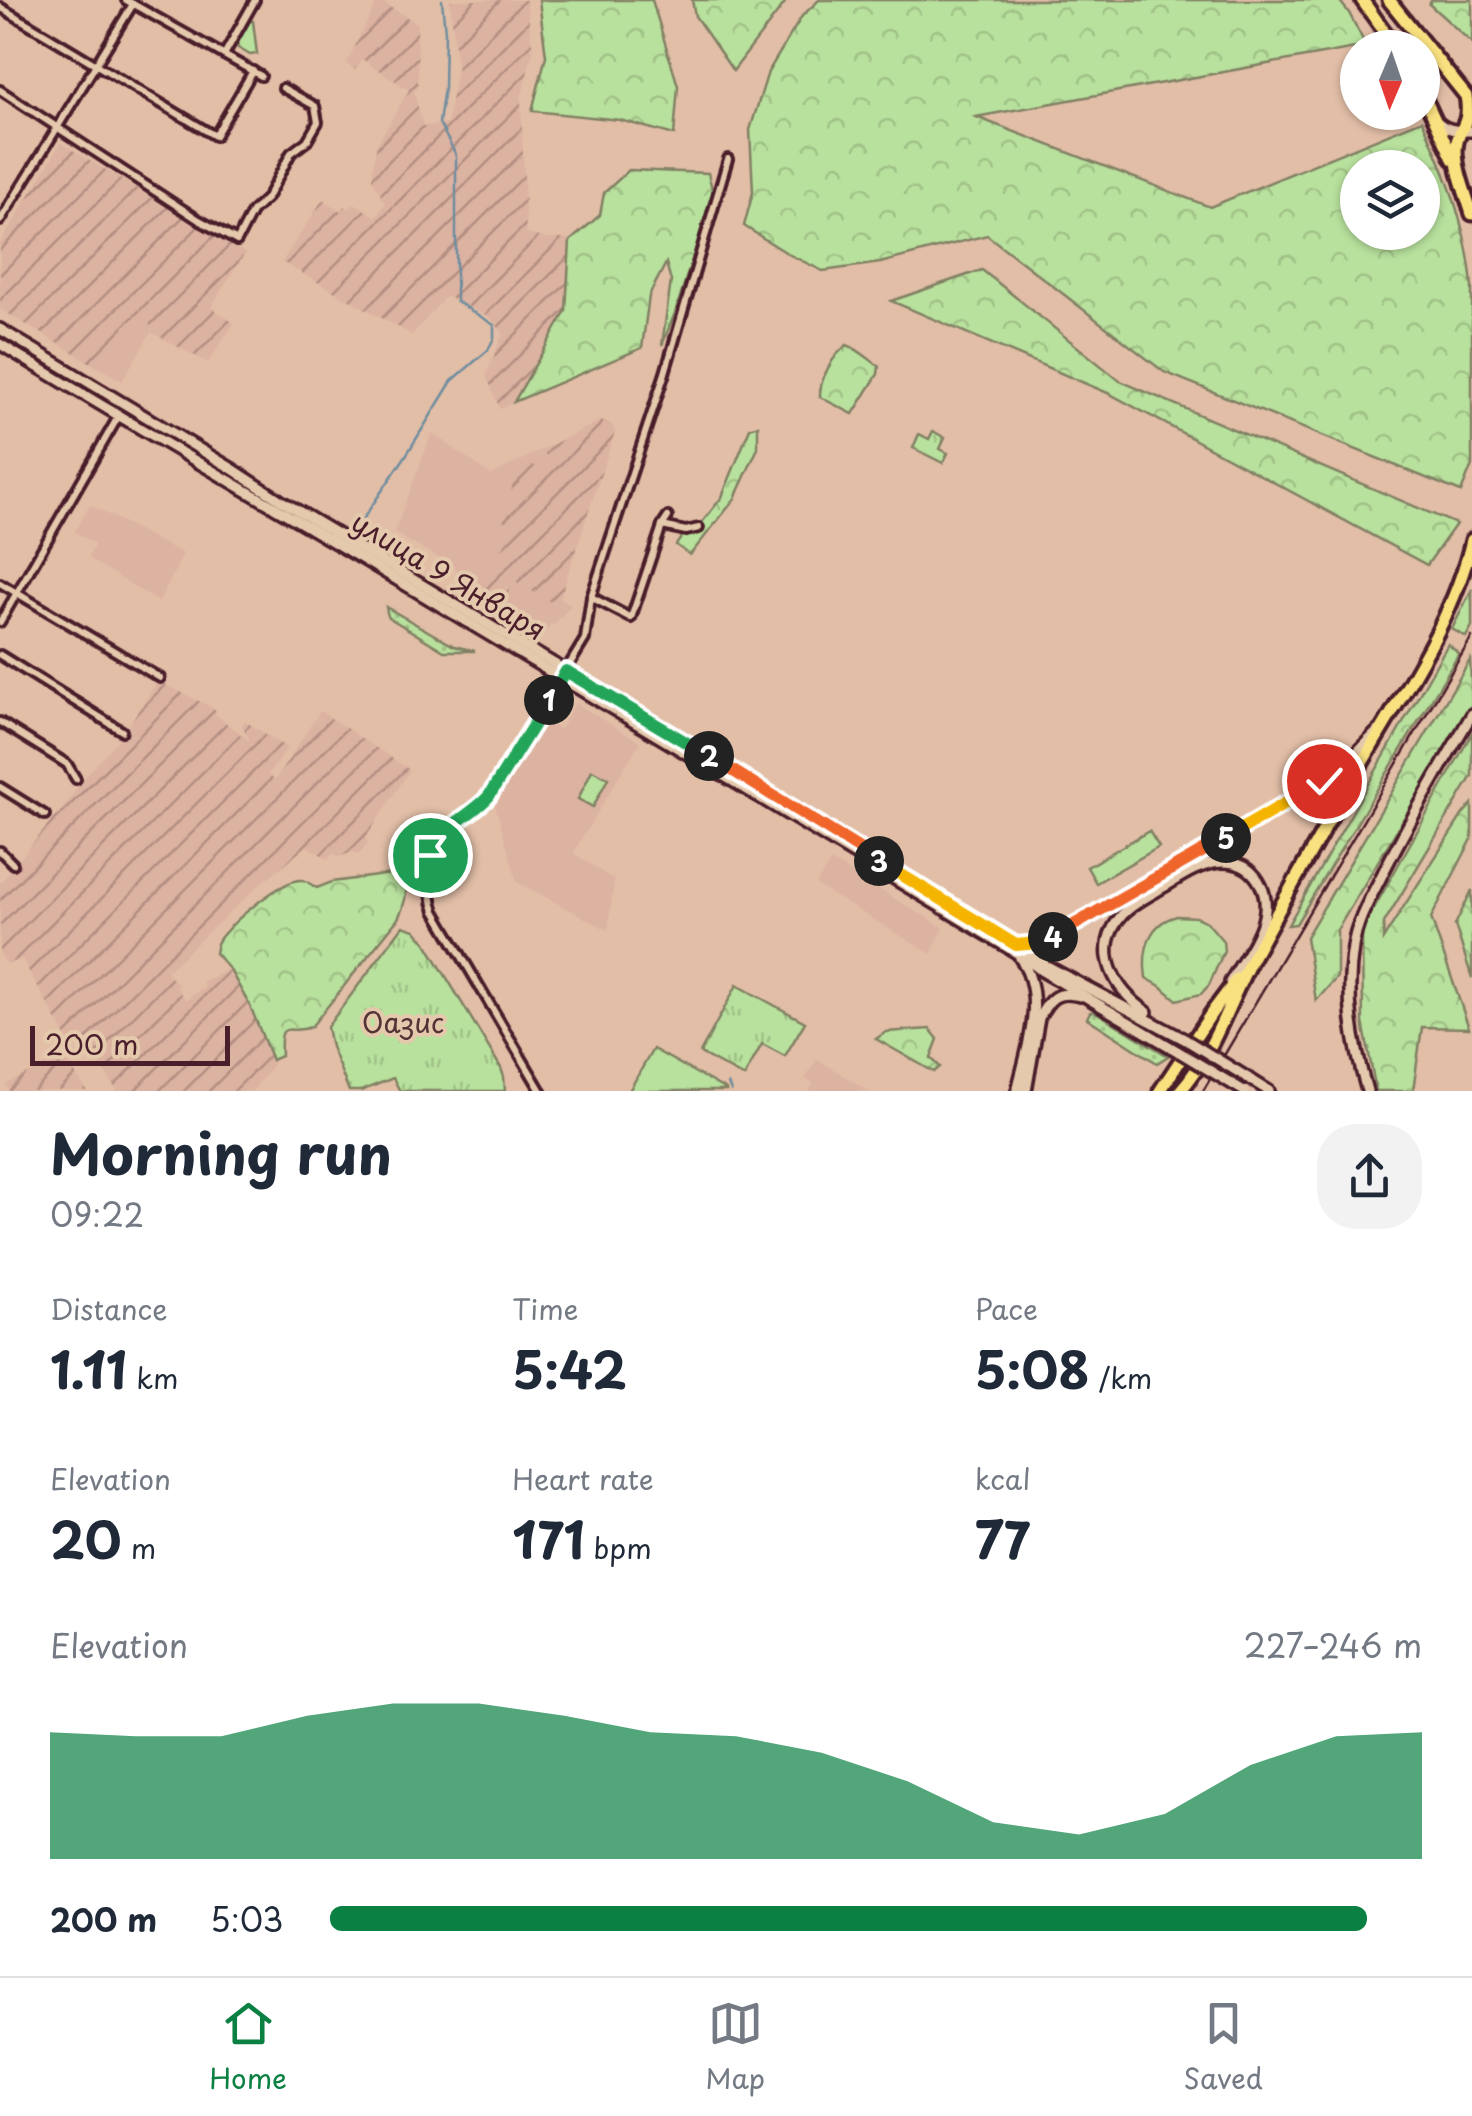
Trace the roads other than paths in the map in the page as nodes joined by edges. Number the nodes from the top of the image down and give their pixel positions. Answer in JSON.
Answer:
{"nodes":[{"id":1,"x":254,"y":0,"type":"edge"},
{"id":2,"x":1362,"y":0,"type":"edge"},
{"id":3,"x":1390,"y":0,"type":"edge"},
{"id":4,"x":130,"y":2,"type":"edge"},
{"id":5,"x":0,"y":6,"type":"edge"},
{"id":6,"x":1383,"y":30,"type":"edge"},
{"id":7,"x":224,"y":55,"type":"junction"},
{"id":8,"x":96,"y":64,"type":"junction"},
{"id":9,"x":283,"y":88,"type":"dead end"},
{"id":10,"x":0,"y":90,"type":"edge"},
{"id":11,"x":1469,"y":100,"type":"edge"},
{"id":12,"x":1440,"y":124,"type":"edge"},
{"id":13,"x":57,"y":128,"type":"junction"},
{"id":14,"x":1440,"y":128,"type":"edge"},
{"id":15,"x":1468,"y":131,"type":"edge"},
{"id":16,"x":728,"y":159,"type":"dead end"},
{"id":17,"x":1464,"y":186,"type":"junction"},
{"id":18,"x":1472,"y":214,"type":"edge"},
{"id":19,"x":0,"y":221,"type":"edge"},
{"id":20,"x":0,"y":329,"type":"edge"},
{"id":21,"x":0,"y":344,"type":"edge"},
{"id":22,"x":118,"y":416,"type":"junction"},
{"id":23,"x":668,"y":518,"type":"dead end"},
{"id":24,"x":662,"y":526,"type":"junction"},
{"id":25,"x":699,"y":528,"type":"dead end"},
{"id":26,"x":1472,"y":540,"type":"edge"},
{"id":27,"x":1469,"y":563,"type":"edge"},
{"id":28,"x":0,"y":582,"type":"edge"},
{"id":29,"x":18,"y":593,"type":"junction"},
{"id":30,"x":591,"y":597,"type":"junction"},
{"id":31,"x":0,"y":622,"type":"edge"},
{"id":32,"x":498,"y":636,"type":"junction"},
{"id":33,"x":0,"y":655,"type":"edge"},
{"id":34,"x":564,"y":675,"type":"junction"},
{"id":35,"x":160,"y":678,"type":"dead end"},
{"id":36,"x":1472,"y":714,"type":"edge"},
{"id":37,"x":0,"y":722,"type":"edge"},
{"id":38,"x":1384,"y":726,"type":"junction"},
{"id":39,"x":122,"y":730,"type":"dead end"},
{"id":40,"x":76,"y":779,"type":"dead end"},
{"id":41,"x":0,"y":787,"type":"edge"},
{"id":42,"x":46,"y":815,"type":"dead end"},
{"id":43,"x":0,"y":851,"type":"edge"},
{"id":44,"x":12,"y":864,"type":"dead end"},
{"id":45,"x":1013,"y":947,"type":"junction"},
{"id":46,"x":1249,"y":964,"type":"junction"},
{"id":47,"x":1092,"y":999,"type":"junction"},
{"id":48,"x":1213,"y":1011,"type":"junction"},
{"id":49,"x":1181,"y":1038,"type":"junction"},
{"id":50,"x":1356,"y":1048,"type":"junction"},
{"id":51,"x":541,"y":1091,"type":"edge"},
{"id":52,"x":1017,"y":1091,"type":"edge"},
{"id":53,"x":1026,"y":1091,"type":"edge"},
{"id":54,"x":1160,"y":1091,"type":"edge"},
{"id":55,"x":1180,"y":1091,"type":"edge"},
{"id":56,"x":1244,"y":1091,"type":"edge"},
{"id":57,"x":1268,"y":1091,"type":"edge"},
{"id":58,"x":1359,"y":1091,"type":"edge"},
{"id":59,"x":1367,"y":1091,"type":"edge"}],
"edges":[{"from":1,"to":7,"type":"street"},
{"from":2,"to":6,"type":"highway"},
{"from":3,"to":11,"type":"highway"},
{"from":4,"to":7,"type":"street"},
{"from":4,"to":8,"type":"street"},
{"from":5,"to":8,"type":"street"},
{"from":7,"to":8,"type":"street"},
{"from":8,"to":13,"type":"street"},
{"from":9,"to":13,"type":"street"},
{"from":10,"to":13,"type":"street"},
{"from":11,"to":15,"type":"highway"},
{"from":12,"to":15,"type":"main road"},
{"from":13,"to":19,"type":"street"},
{"from":14,"to":17,"type":"highway"},
{"from":15,"to":17,"type":"highway"},
{"from":16,"to":30,"type":"street"},
{"from":17,"to":18,"type":"highway"},
{"from":20,"to":32,"type":"main road","name":"улица 9 Января"},
{"from":21,"to":22,"type":"main road","name":"улица 9 Января"},
{"from":22,"to":29,"type":"street"},
{"from":22,"to":32,"type":"main road","name":"улица 9 Января"},
{"from":23,"to":24,"type":"street"},
{"from":24,"to":25,"type":"street"},
{"from":24,"to":30,"type":"street"},
{"from":26,"to":27,"type":"highway"},
{"from":27,"to":38,"type":"highway"},
{"from":28,"to":29,"type":"street"},
{"from":29,"to":31,"type":"street"},
{"from":29,"to":35,"type":"street"},
{"from":30,"to":34,"type":"street"},
{"from":32,"to":34,"type":"main road","name":"улица 9 Января"},
{"from":33,"to":39,"type":"street"},
{"from":34,"to":45,"type":"main road","name":"улица 9 Января"},
{"from":34,"to":51,"type":"street"},
{"from":36,"to":50,"type":"main road"},
{"from":37,"to":40,"type":"street"},
{"from":38,"to":45,"type":"main road"},
{"from":38,"to":46,"type":"highway"},
{"from":41,"to":42,"type":"street"},
{"from":43,"to":44,"type":"street"},
{"from":45,"to":47,"type":"main road","name":"улица 9 Января"},
{"from":45,"to":49,"type":"main road","name":"улица 9 Января"},
{"from":45,"to":52,"type":"main road"},
{"from":46,"to":48,"type":"highway"},
{"from":46,"to":55,"type":"highway"},
{"from":47,"to":53,"type":"main road"},
{"from":47,"to":56,"type":"main road","name":"улица 9 Января","bridge":true},
{"from":48,"to":49,"type":"main road"},
{"from":48,"to":54,"type":"highway"},
{"from":49,"to":57,"type":"main road","bridge":true},
{"from":50,"to":58,"type":"main road"},
{"from":50,"to":59,"type":"main road"}]}
